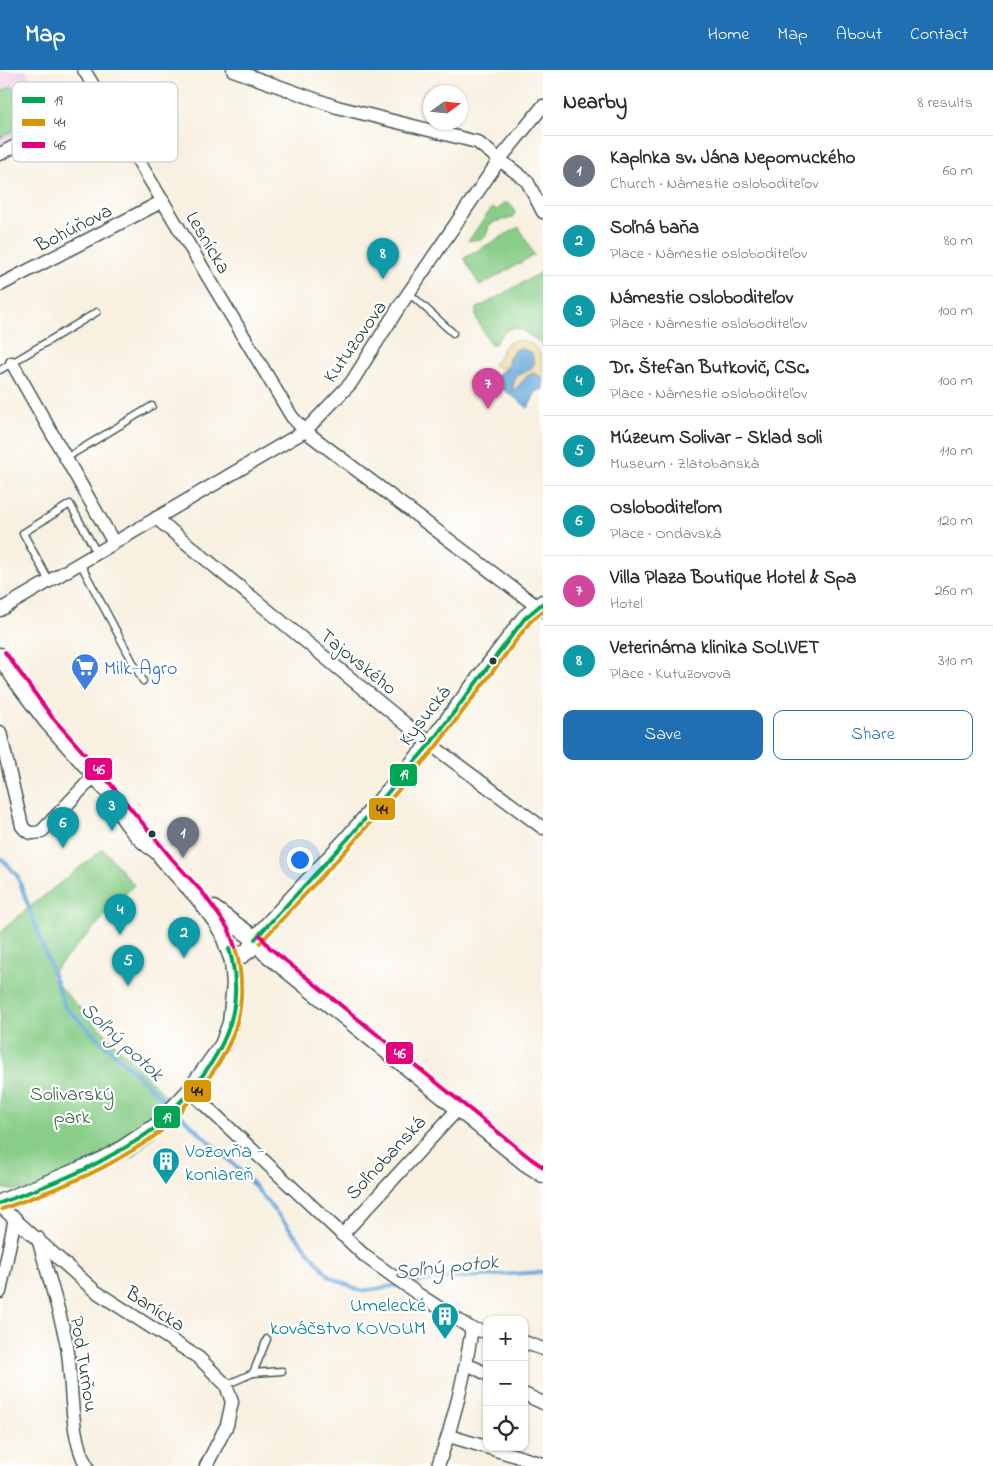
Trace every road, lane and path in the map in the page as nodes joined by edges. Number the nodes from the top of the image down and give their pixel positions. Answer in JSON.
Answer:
{"nodes":[{"id":1,"x":84,"y":70,"type":"edge"},
{"id":2,"x":233,"y":70,"type":"edge"},
{"id":3,"x":91,"y":82,"type":"edge"},
{"id":4,"x":543,"y":106,"type":"edge"},
{"id":5,"x":12,"y":148,"type":"edge"},
{"id":6,"x":0,"y":154,"type":"edge"},
{"id":7,"x":500,"y":159,"type":"junction"},
{"id":8,"x":139,"y":162,"type":"edge"},
{"id":9,"x":163,"y":201,"type":"junction"},
{"id":10,"x":543,"y":212,"type":"edge"},
{"id":11,"x":0,"y":286,"type":"edge"},
{"id":12,"x":409,"y":293,"type":"junction"},
{"id":13,"x":97,"y":312,"type":"dead end"},
{"id":14,"x":454,"y":333,"type":"dead end"},
{"id":15,"x":12,"y":363,"type":"junction"},
{"id":16,"x":0,"y":370,"type":"edge"},
{"id":17,"x":152,"y":406,"type":"dead end"},
{"id":18,"x":305,"y":431,"type":"junction"},
{"id":19,"x":66,"y":458,"type":"junction"},
{"id":20,"x":156,"y":518,"type":"junction"},
{"id":21,"x":114,"y":543,"type":"junction"},
{"id":22,"x":97,"y":553,"type":"junction"},
{"id":23,"x":80,"y":563,"type":"junction"},
{"id":24,"x":49,"y":581,"type":"junction"},
{"id":25,"x":541,"y":607,"type":"edge"},
{"id":26,"x":0,"y":610,"type":"edge"},
{"id":27,"x":0,"y":656,"type":"edge"},
{"id":28,"x":143,"y":681,"type":"dead end"},
{"id":29,"x":1,"y":738,"type":"edge"},
{"id":30,"x":67,"y":744,"type":"junction"},
{"id":31,"x":430,"y":744,"type":"junction"},
{"id":32,"x":97,"y":777,"type":"junction"},
{"id":33,"x":134,"y":822,"type":"junction"},
{"id":34,"x":543,"y":828,"type":"edge"},
{"id":35,"x":167,"y":863,"type":"junction"},
{"id":36,"x":198,"y":897,"type":"junction"},
{"id":37,"x":255,"y":940,"type":"junction"},
{"id":38,"x":231,"y":955,"type":"junction"},
{"id":39,"x":186,"y":1096,"type":"junction"},
{"id":40,"x":458,"y":1109,"type":"junction"},
{"id":41,"x":543,"y":1174,"type":"edge"},
{"id":42,"x":0,"y":1205,"type":"edge"},
{"id":43,"x":15,"y":1218,"type":"junction"},
{"id":44,"x":342,"y":1235,"type":"junction"},
{"id":45,"x":38,"y":1238,"type":"junction"},
{"id":46,"x":0,"y":1292,"type":"edge"},
{"id":47,"x":472,"y":1329,"type":"junction"},
{"id":48,"x":483,"y":1331,"type":"edge"},
{"id":49,"x":267,"y":1340,"type":"dead end"},
{"id":50,"x":528,"y":1343,"type":"edge"},
{"id":51,"x":543,"y":1349,"type":"edge"},
{"id":52,"x":467,"y":1364,"type":"junction"},
{"id":53,"x":282,"y":1371,"type":"dead end"},
{"id":54,"x":483,"y":1372,"type":"edge"},
{"id":55,"x":253,"y":1373,"type":"junction"},
{"id":56,"x":226,"y":1385,"type":"junction"},
{"id":57,"x":528,"y":1396,"type":"edge"},
{"id":58,"x":543,"y":1404,"type":"edge"},
{"id":59,"x":449,"y":1436,"type":"junction"},
{"id":60,"x":543,"y":1464,"type":"edge"},
{"id":61,"x":87,"y":1466,"type":"edge"},
{"id":62,"x":206,"y":1466,"type":"edge"},
{"id":63,"x":438,"y":1466,"type":"edge"}],
"edges":[{"from":1,"to":3,"type":"street","name":"Lesnícka"},
{"from":2,"to":7,"type":"street"},
{"from":4,"to":7,"type":"street","name":"Kutuzovova"},
{"from":5,"to":6,"type":"street"},
{"from":7,"to":10,"type":"street"},
{"from":7,"to":12,"type":"street","name":"Kutuzovova"},
{"from":8,"to":9,"type":"street","name":"Lesnícka"},
{"from":9,"to":11,"type":"street","name":"Bohúňova"},
{"from":9,"to":18,"type":"street","name":"Lesnícka"},
{"from":12,"to":14,"type":"lane"},
{"from":12,"to":18,"type":"street","name":"Kutuzovova"},
{"from":13,"to":15,"type":"lane"},
{"from":15,"to":16,"type":"lane"},
{"from":15,"to":19,"type":"street"},
{"from":17,"to":19,"type":"lane"},
{"from":18,"to":20,"type":"street","name":"Kutuzovova"},
{"from":18,"to":25,"type":"street","name":"Lesnícka"},
{"from":19,"to":21,"type":"street"},
{"from":20,"to":21,"type":"street","name":"Kutuzovova"},
{"from":20,"to":31,"type":"street","name":"Tajovského"},
{"from":21,"to":22,"type":"street","name":"Kutuzovova"},
{"from":22,"to":23,"type":"street","name":"Kutuzovova"},
{"from":22,"to":24,"type":"lane"},
{"from":23,"to":24,"type":"street","name":"Kutuzovova"},
{"from":23,"to":28,"type":"lane"},
{"from":24,"to":26,"type":"street","name":"Kutuzovova"},
{"from":25,"to":31,"type":"street","name":"Kysucká"},
{"from":27,"to":30,"type":"street"},
{"from":29,"to":32,"type":"street"},
{"from":30,"to":32,"type":"street"},
{"from":30,"to":33,"type":"lane"},
{"from":31,"to":34,"type":"street","name":"Tajovského"},
{"from":31,"to":37,"type":"street","name":"Kysucká"},
{"from":32,"to":33,"type":"street"},
{"from":32,"to":35,"type":"lane"},
{"from":33,"to":35,"type":"street"},
{"from":35,"to":36,"type":"street"},
{"from":36,"to":37,"type":"street","name":"Soľnobanská"},
{"from":36,"to":38,"type":"street"},
{"from":37,"to":38,"type":"street"},
{"from":37,"to":40,"type":"street","name":"Soľnobanská"},
{"from":38,"to":39,"type":"street"},
{"from":39,"to":42,"type":"street"},
{"from":39,"to":44,"type":"street"},
{"from":40,"to":41,"type":"street","name":"Soľnobanská"},
{"from":40,"to":44,"type":"street","name":"Soľnobanská"},
{"from":42,"to":43,"type":"street","name":"Banícka"},
{"from":43,"to":45,"type":"street","name":"Banícka"},
{"from":43,"to":46,"type":"street"},
{"from":44,"to":47,"type":"street"},
{"from":45,"to":56,"type":"street","name":"Banícka"},
{"from":45,"to":61,"type":"street","name":"Pod Turňou"},
{"from":47,"to":48,"type":"street"},
{"from":47,"to":52,"type":"street"},
{"from":49,"to":55,"type":"lane"},
{"from":50,"to":51,"type":"street"},
{"from":52,"to":54,"type":"street"},
{"from":52,"to":59,"type":"street"},
{"from":53,"to":55,"type":"lane"},
{"from":55,"to":56,"type":"lane"},
{"from":56,"to":62,"type":"street"},
{"from":57,"to":58,"type":"street"},
{"from":59,"to":60,"type":"street"},
{"from":59,"to":63,"type":"street"}]}
